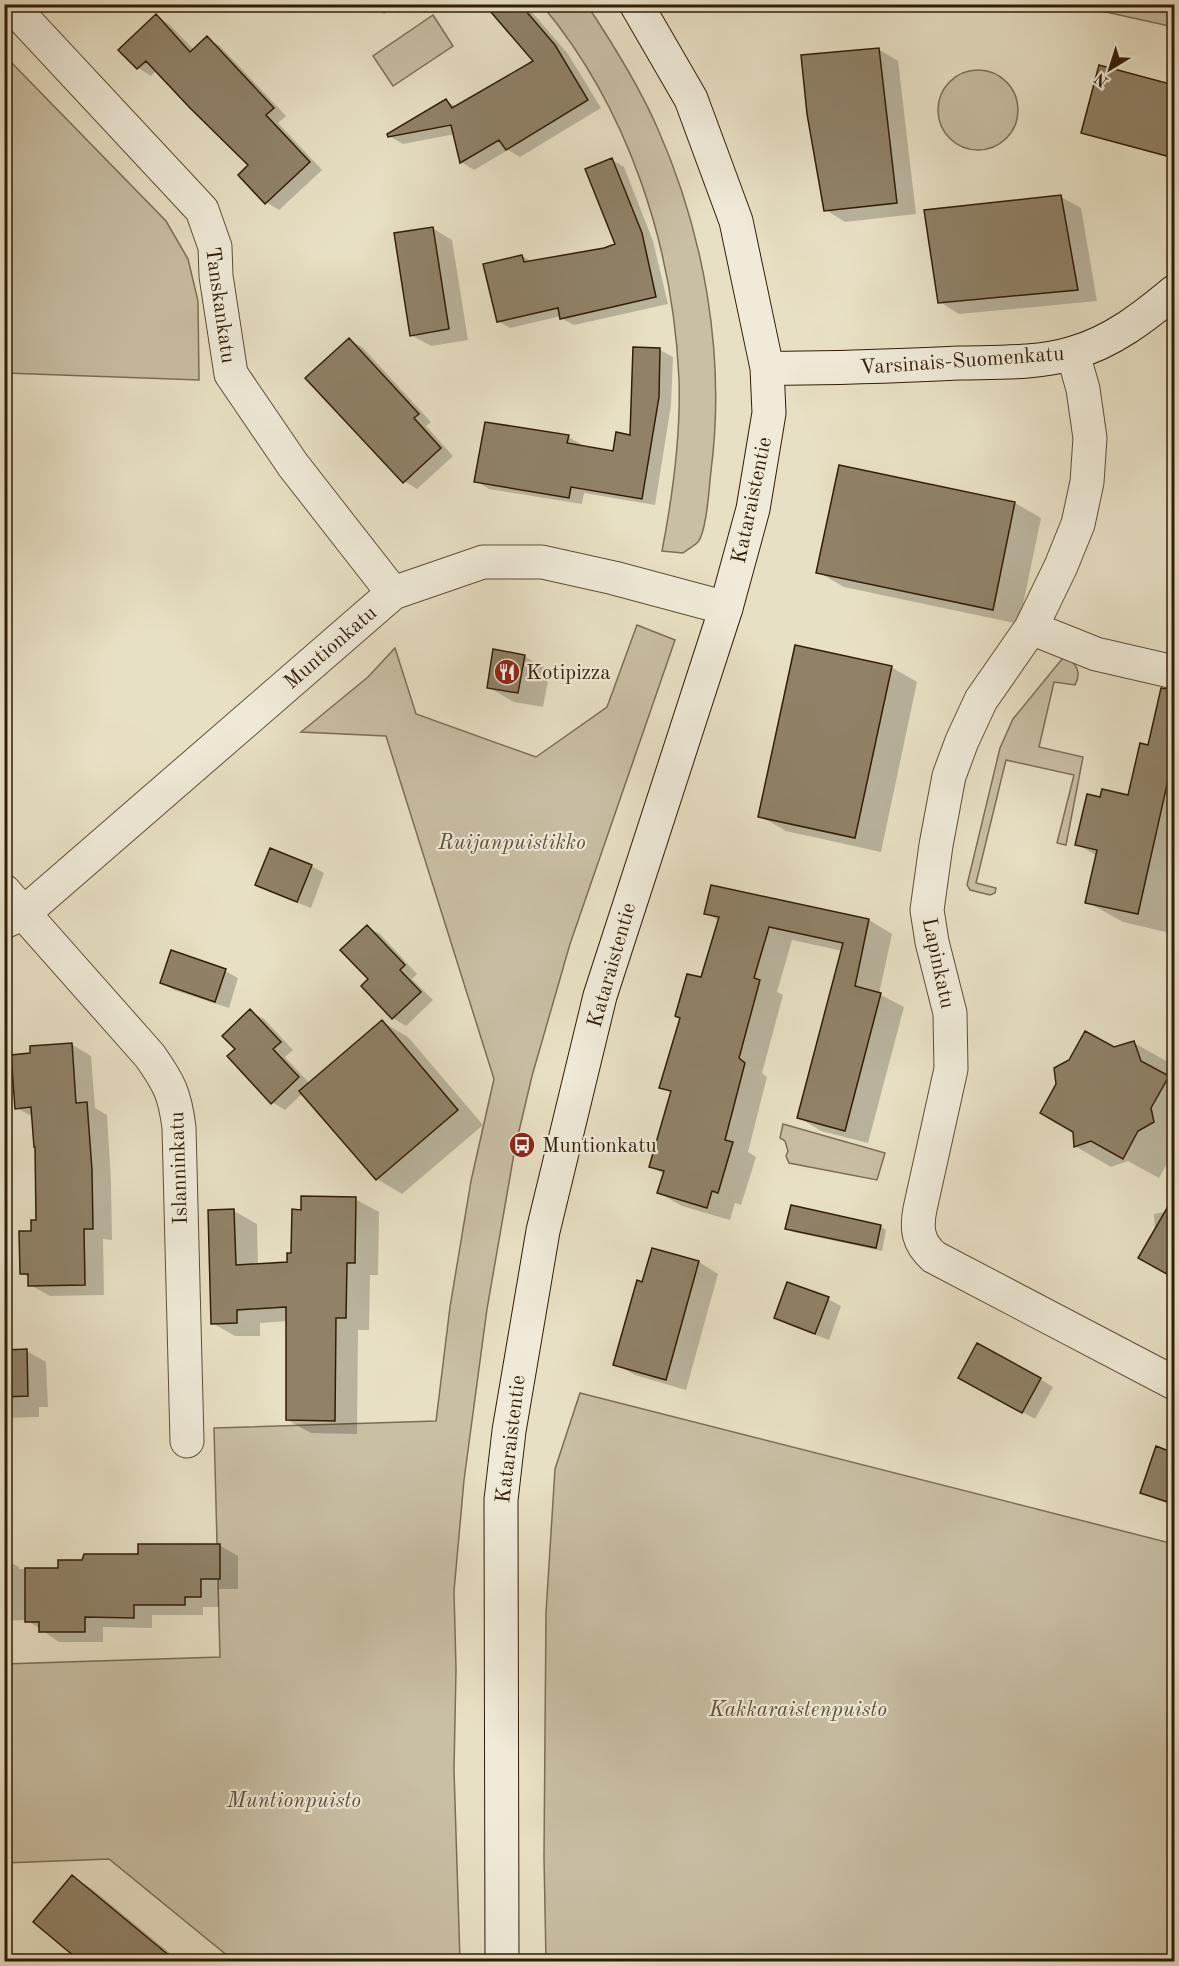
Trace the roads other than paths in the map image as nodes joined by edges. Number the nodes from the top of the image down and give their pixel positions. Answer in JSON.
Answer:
{"nodes":[{"id":1,"x":10,"y":4,"type":"edge"},
{"id":2,"x":636,"y":4,"type":"edge"},
{"id":3,"x":1174,"y":292,"type":"edge"},
{"id":4,"x":1073,"y":354,"type":"junction"},
{"id":5,"x":767,"y":368,"type":"junction"},
{"id":6,"x":393,"y":593,"type":"junction"},
{"id":7,"x":726,"y":608,"type":"junction"},
{"id":8,"x":1031,"y":628,"type":"junction"},
{"id":9,"x":1174,"y":672,"type":"edge"},
{"id":10,"x":11,"y":908,"type":"edge"},
{"id":11,"x":1174,"y":1383,"type":"edge"},
{"id":12,"x":187,"y":1441,"type":"dead end"},
{"id":13,"x":502,"y":1962,"type":"edge"}],
"edges":[{"from":1,"to":6,"type":"street","name":"Tanskankatu"},
{"from":2,"to":5,"type":"street","name":"Kataraistentie"},
{"from":3,"to":4,"type":"street","name":"Varsinais-Suomenkatu"},
{"from":4,"to":5,"type":"street","name":"Varsinais-Suomenkatu"},
{"from":4,"to":8,"type":"street","name":"Lapinkatu"},
{"from":5,"to":7,"type":"street","name":"Kataraistentie"},
{"from":6,"to":7,"type":"street","name":"Muntionkatu"},
{"from":6,"to":10,"type":"street","name":"Muntionkatu"},
{"from":7,"to":13,"type":"street","name":"Kataraistentie"},
{"from":8,"to":9,"type":"street"},
{"from":8,"to":11,"type":"street","name":"Lapinkatu"},
{"from":10,"to":12,"type":"street","name":"Islanninkatu"}]}
